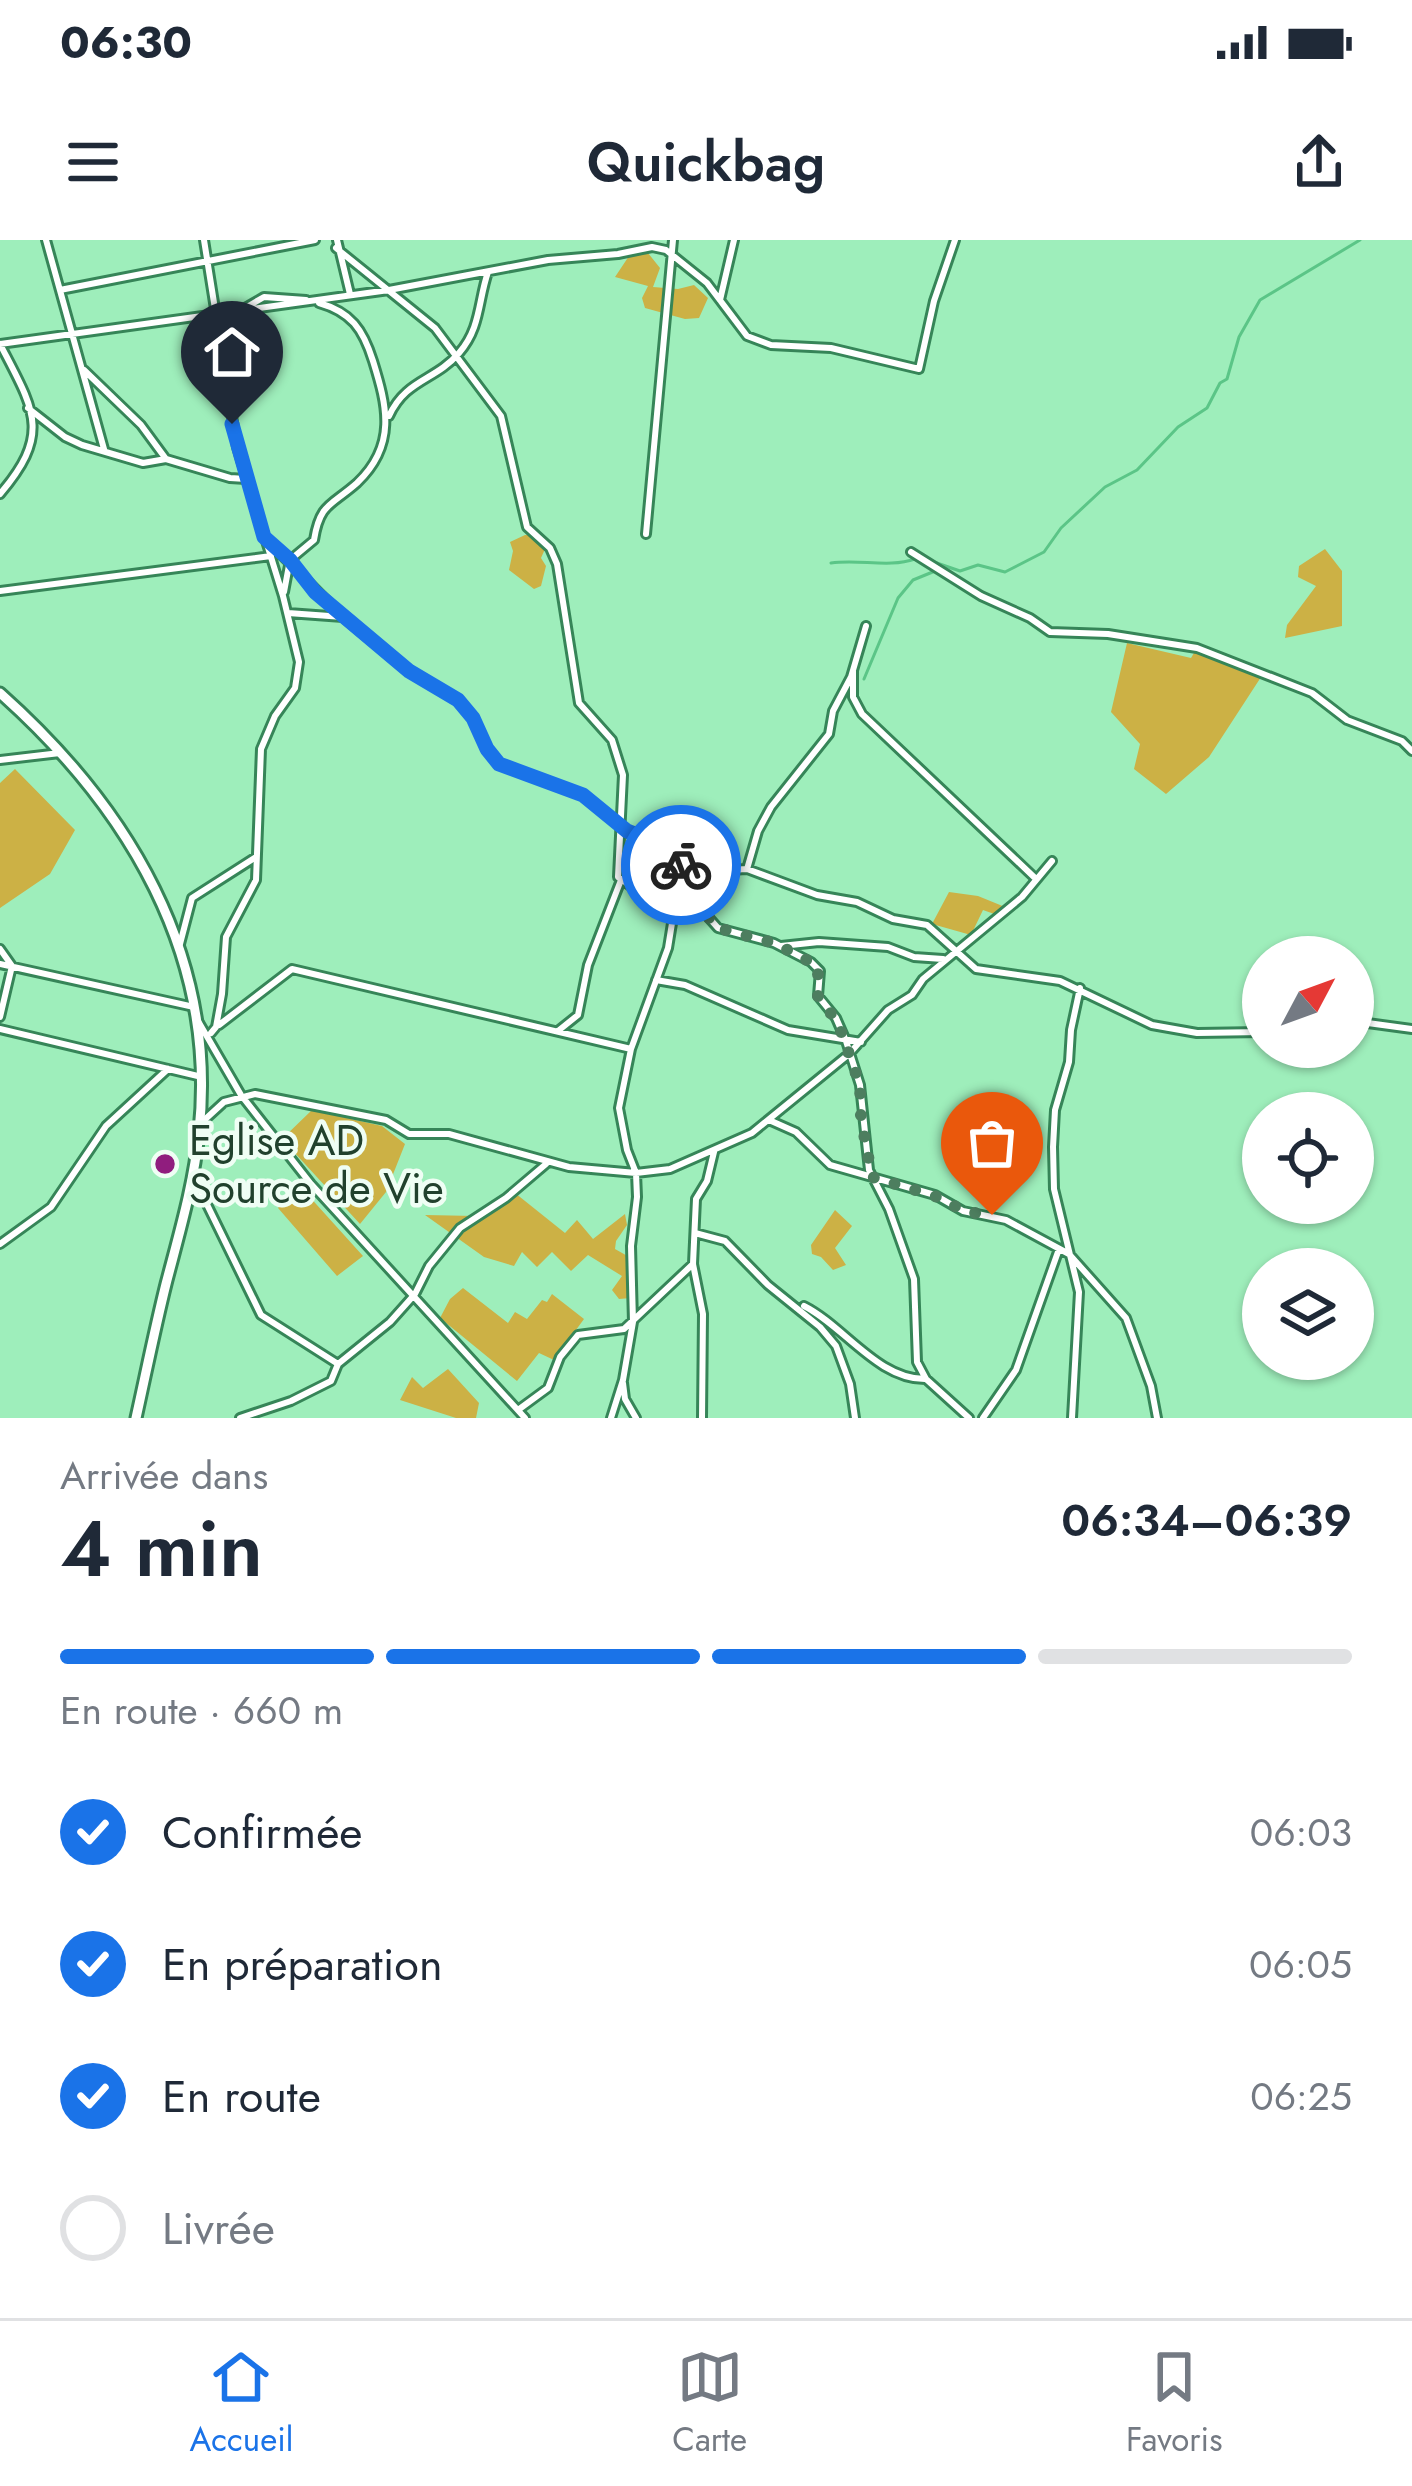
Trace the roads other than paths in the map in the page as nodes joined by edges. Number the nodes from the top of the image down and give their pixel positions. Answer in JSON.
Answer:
{"nodes":[{"id":1,"x":46,"y":240,"type":"edge"},
{"id":2,"x":204,"y":240,"type":"edge"},
{"id":3,"x":315,"y":240,"type":"edge"},
{"id":4,"x":674,"y":240,"type":"edge"},
{"id":5,"x":734,"y":240,"type":"edge"},
{"id":6,"x":955,"y":240,"type":"edge"},
{"id":7,"x":336,"y":244,"type":"edge"},
{"id":8,"x":672,"y":254,"type":"junction"},
{"id":9,"x":207,"y":260,"type":"junction"},
{"id":10,"x":488,"y":272,"type":"junction"},
{"id":11,"x":60,"y":290,"type":"junction"},
{"id":12,"x":389,"y":290,"type":"junction"},
{"id":13,"x":351,"y":296,"type":"junction"},
{"id":14,"x":720,"y":299,"type":"junction"},
{"id":15,"x":312,"y":301,"type":"junction"},
{"id":16,"x":218,"y":314,"type":"junction"},
{"id":17,"x":71,"y":334,"type":"junction"},
{"id":18,"x":0,"y":344,"type":"edge"},
{"id":19,"x":457,"y":356,"type":"junction"},
{"id":20,"x":79,"y":362,"type":"junction"},
{"id":21,"x":28,"y":408,"type":"junction"},
{"id":22,"x":385,"y":424,"type":"junction"},
{"id":23,"x":104,"y":448,"type":"junction"},
{"id":24,"x":166,"y":459,"type":"junction"},
{"id":25,"x":246,"y":478,"type":"junction"},
{"id":26,"x":0,"y":494,"type":"edge"},
{"id":27,"x":646,"y":534,"type":"dead end"},
{"id":28,"x":264,"y":537,"type":"junction"},
{"id":29,"x":911,"y":552,"type":"dead end"},
{"id":30,"x":271,"y":556,"type":"junction"},
{"id":31,"x":290,"y":560,"type":"junction"},
{"id":32,"x":0,"y":591,"type":"edge"},
{"id":33,"x":284,"y":596,"type":"junction"},
{"id":34,"x":288,"y":614,"type":"junction"},
{"id":35,"x":344,"y":617,"type":"junction"},
{"id":36,"x":866,"y":626,"type":"dead end"},
{"id":37,"x":854,"y":671,"type":"junction"},
{"id":38,"x":0,"y":693,"type":"edge"},
{"id":39,"x":1412,"y":752,"type":"edge"},
{"id":40,"x":60,"y":753,"type":"junction"},
{"id":41,"x":0,"y":760,"type":"edge"},
{"id":42,"x":620,"y":826,"type":"junction"},
{"id":43,"x":684,"y":854,"type":"junction"},
{"id":44,"x":258,"y":855,"type":"junction"},
{"id":45,"x":1052,"y":861,"type":"dead end"},
{"id":46,"x":747,"y":869,"type":"junction"},
{"id":47,"x":621,"y":880,"type":"junction"},
{"id":48,"x":1036,"y":880,"type":"junction"},
{"id":49,"x":678,"y":883,"type":"junction"},
{"id":50,"x":677,"y":902,"type":"junction"},
{"id":51,"x":781,"y":946,"type":"junction"},
{"id":52,"x":179,"y":948,"type":"junction"},
{"id":53,"x":0,"y":949,"type":"edge"},
{"id":54,"x":956,"y":952,"type":"junction"},
{"id":55,"x":946,"y":959,"type":"junction"},
{"id":56,"x":0,"y":964,"type":"edge"},
{"id":57,"x":12,"y":966,"type":"junction"},
{"id":58,"x":656,"y":980,"type":"junction"},
{"id":59,"x":1080,"y":988,"type":"junction"},
{"id":60,"x":195,"y":1012,"type":"junction"},
{"id":61,"x":0,"y":1016,"type":"edge"},
{"id":62,"x":1374,"y":1024,"type":"edge"},
{"id":63,"x":0,"y":1029,"type":"edge"},
{"id":64,"x":1412,"y":1029,"type":"edge"},
{"id":65,"x":558,"y":1031,"type":"junction"},
{"id":66,"x":1242,"y":1034,"type":"edge"},
{"id":67,"x":846,"y":1041,"type":"junction"},
{"id":68,"x":861,"y":1042,"type":"junction"},
{"id":69,"x":631,"y":1049,"type":"junction"},
{"id":70,"x":849,"y":1054,"type":"junction"},
{"id":71,"x":168,"y":1069,"type":"junction"},
{"id":72,"x":202,"y":1077,"type":"junction"},
{"id":73,"x":241,"y":1096,"type":"junction"},
{"id":74,"x":769,"y":1120,"type":"junction"},
{"id":75,"x":200,"y":1124,"type":"junction"},
{"id":76,"x":714,"y":1152,"type":"junction"},
{"id":77,"x":547,"y":1162,"type":"junction"},
{"id":78,"x":636,"y":1173,"type":"junction"},
{"id":79,"x":193,"y":1177,"type":"junction"},
{"id":80,"x":872,"y":1177,"type":"junction"},
{"id":81,"x":694,"y":1232,"type":"junction"},
{"id":82,"x":0,"y":1244,"type":"edge"},
{"id":83,"x":1059,"y":1249,"type":"junction"},
{"id":84,"x":1069,"y":1254,"type":"junction"},
{"id":85,"x":693,"y":1264,"type":"junction"},
{"id":86,"x":415,"y":1294,"type":"junction"},
{"id":87,"x":795,"y":1303,"type":"junction"},
{"id":88,"x":633,"y":1322,"type":"junction"},
{"id":89,"x":338,"y":1364,"type":"junction"},
{"id":90,"x":926,"y":1379,"type":"junction"},
{"id":91,"x":623,"y":1380,"type":"junction"},
{"id":92,"x":518,"y":1410,"type":"junction"},
{"id":93,"x":136,"y":1418,"type":"edge"},
{"id":94,"x":240,"y":1418,"type":"edge"},
{"id":95,"x":525,"y":1418,"type":"edge"},
{"id":96,"x":611,"y":1418,"type":"edge"},
{"id":97,"x":636,"y":1418,"type":"edge"},
{"id":98,"x":702,"y":1418,"type":"edge"},
{"id":99,"x":855,"y":1418,"type":"edge"},
{"id":100,"x":969,"y":1418,"type":"edge"},
{"id":101,"x":983,"y":1418,"type":"edge"},
{"id":102,"x":1072,"y":1418,"type":"edge"},
{"id":103,"x":1157,"y":1418,"type":"edge"}],
"edges":[{"from":1,"to":11,"type":"street"},
{"from":2,"to":9,"type":"street"},
{"from":3,"to":9,"type":"street"},
{"from":4,"to":8,"type":"street"},
{"from":5,"to":14,"type":"street"},
{"from":6,"to":14,"type":"street"},
{"from":7,"to":12,"type":"street"},
{"from":7,"to":13,"type":"street"},
{"from":8,"to":10,"type":"street"},
{"from":8,"to":14,"type":"street"},
{"from":8,"to":27,"type":"street"},
{"from":9,"to":11,"type":"street"},
{"from":9,"to":16,"type":"street"},
{"from":10,"to":12,"type":"street"},
{"from":10,"to":19,"type":"street"},
{"from":11,"to":17,"type":"street"},
{"from":12,"to":13,"type":"street"},
{"from":12,"to":19,"type":"street"},
{"from":13,"to":15,"type":"street"},
{"from":15,"to":16,"type":"street"},
{"from":15,"to":22,"type":"street"},
{"from":16,"to":17,"type":"street"},
{"from":16,"to":25,"type":"street"},
{"from":17,"to":18,"type":"street"},
{"from":17,"to":20,"type":"street"},
{"from":18,"to":21,"type":"street"},
{"from":19,"to":22,"type":"street"},
{"from":19,"to":42,"type":"street"},
{"from":20,"to":23,"type":"street"},
{"from":20,"to":24,"type":"street"},
{"from":21,"to":23,"type":"street"},
{"from":21,"to":26,"type":"street"},
{"from":22,"to":31,"type":"street"},
{"from":23,"to":24,"type":"street"},
{"from":24,"to":25,"type":"street"},
{"from":25,"to":28,"type":"street"},
{"from":28,"to":30,"type":"street"},
{"from":28,"to":31,"type":"street"},
{"from":29,"to":39,"type":"street"},
{"from":30,"to":32,"type":"street"},
{"from":30,"to":33,"type":"street"},
{"from":31,"to":33,"type":"street"},
{"from":31,"to":35,"type":"street"},
{"from":33,"to":34,"type":"street"},
{"from":34,"to":35,"type":"street"},
{"from":34,"to":44,"type":"street"},
{"from":35,"to":42,"type":"street"},
{"from":36,"to":37,"type":"street"},
{"from":37,"to":46,"type":"street"},
{"from":37,"to":48,"type":"street"},
{"from":38,"to":40,"type":"main road"},
{"from":40,"to":41,"type":"street"},
{"from":40,"to":52,"type":"main road"},
{"from":42,"to":43,"type":"street"},
{"from":42,"to":47,"type":"street"},
{"from":43,"to":46,"type":"street"},
{"from":43,"to":49,"type":"street"},
{"from":44,"to":52,"type":"street"},
{"from":44,"to":65,"type":"street"},
{"from":45,"to":48,"type":"street"},
{"from":46,"to":54,"type":"street"},
{"from":47,"to":50,"type":"street"},
{"from":47,"to":65,"type":"street"},
{"from":48,"to":54,"type":"street"},
{"from":49,"to":50,"type":"street"},
{"from":49,"to":51,"type":"street"},
{"from":50,"to":58,"type":"street"},
{"from":51,"to":55,"type":"street"},
{"from":51,"to":67,"type":"street"},
{"from":52,"to":60,"type":"main road"},
{"from":53,"to":57,"type":"street"},
{"from":54,"to":55,"type":"street"},
{"from":54,"to":59,"type":"street"},
{"from":55,"to":68,"type":"street"},
{"from":56,"to":57,"type":"street"},
{"from":57,"to":60,"type":"street"},
{"from":57,"to":61,"type":"street"},
{"from":58,"to":67,"type":"street"},
{"from":58,"to":69,"type":"street"},
{"from":59,"to":66,"type":"street"},
{"from":59,"to":84,"type":"street"},
{"from":60,"to":72,"type":"main road"},
{"from":60,"to":73,"type":"street"},
{"from":62,"to":64,"type":"street"},
{"from":63,"to":71,"type":"street"},
{"from":65,"to":69,"type":"street"},
{"from":67,"to":68,"type":"street"},
{"from":67,"to":70,"type":"street"},
{"from":68,"to":70,"type":"street"},
{"from":69,"to":78,"type":"street"},
{"from":70,"to":74,"type":"street"},
{"from":70,"to":80,"type":"street"},
{"from":71,"to":72,"type":"street"},
{"from":71,"to":82,"type":"street"},
{"from":72,"to":75,"type":"main road"},
{"from":73,"to":75,"type":"street"},
{"from":73,"to":77,"type":"street"},
{"from":73,"to":86,"type":"street"},
{"from":74,"to":76,"type":"street"},
{"from":74,"to":80,"type":"street"},
{"from":75,"to":79,"type":"main road"},
{"from":76,"to":78,"type":"street"},
{"from":76,"to":81,"type":"street"},
{"from":77,"to":78,"type":"street"},
{"from":77,"to":86,"type":"street"},
{"from":78,"to":88,"type":"street"},
{"from":79,"to":89,"type":"street"},
{"from":79,"to":93,"type":"main road"},
{"from":80,"to":83,"type":"street"},
{"from":80,"to":90,"type":"street"},
{"from":81,"to":85,"type":"street"},
{"from":81,"to":87,"type":"street"},
{"from":83,"to":84,"type":"street"},
{"from":83,"to":101,"type":"street"},
{"from":84,"to":102,"type":"street"},
{"from":84,"to":103,"type":"street"},
{"from":85,"to":88,"type":"street"},
{"from":85,"to":98,"type":"street"},
{"from":86,"to":89,"type":"street"},
{"from":86,"to":92,"type":"street"},
{"from":87,"to":90,"type":"street"},
{"from":87,"to":99,"type":"street"},
{"from":88,"to":91,"type":"street"},
{"from":88,"to":92,"type":"street"},
{"from":89,"to":94,"type":"street"},
{"from":90,"to":100,"type":"street"},
{"from":91,"to":96,"type":"street"},
{"from":91,"to":97,"type":"street"},
{"from":92,"to":95,"type":"street"}]}
